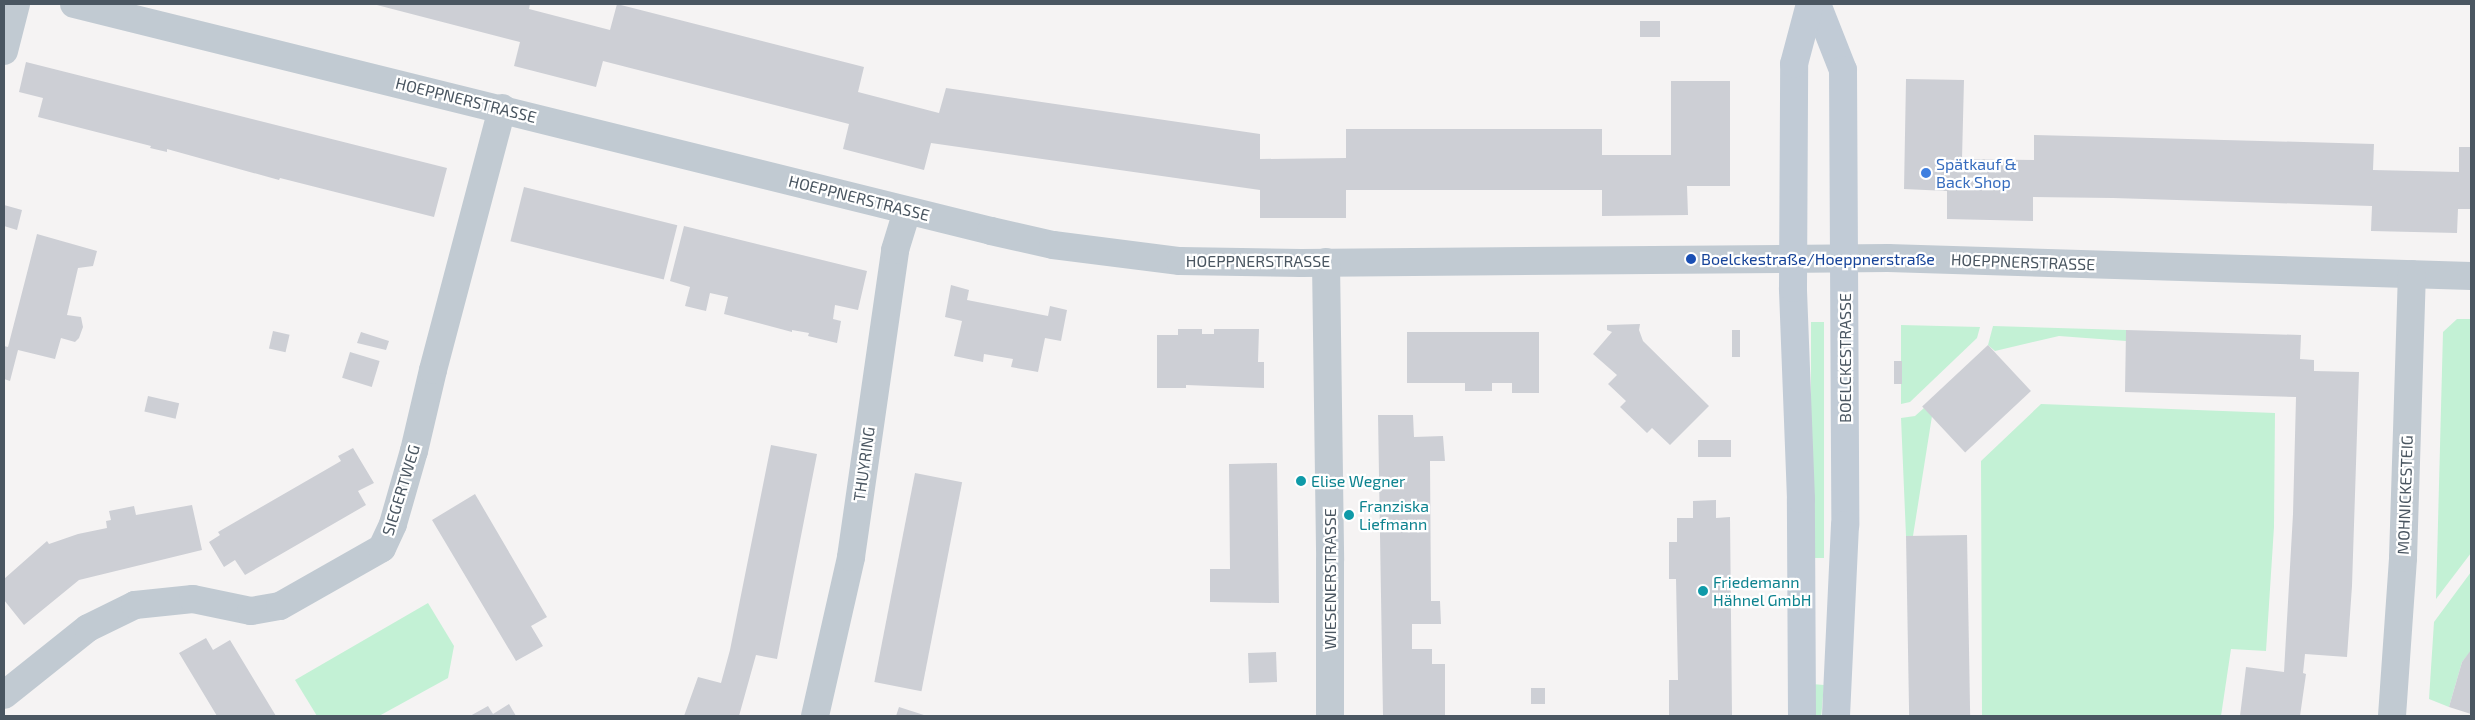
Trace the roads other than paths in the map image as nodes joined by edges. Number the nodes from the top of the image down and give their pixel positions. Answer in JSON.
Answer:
{"nodes":[{"id":1,"x":16,"y":4,"type":"edge"},
{"id":2,"x":74,"y":4,"type":"edge"},
{"id":3,"x":1810,"y":4,"type":"edge"},
{"id":4,"x":1817,"y":4,"type":"edge"},
{"id":5,"x":4,"y":51,"type":"edge"},
{"id":6,"x":502,"y":108,"type":"junction"},
{"id":7,"x":907,"y":211,"type":"junction"},
{"id":8,"x":1845,"y":258,"type":"junction"},
{"id":9,"x":1792,"y":259,"type":"junction"},
{"id":10,"x":1326,"y":262,"type":"junction"},
{"id":11,"x":2412,"y":274,"type":"junction"},
{"id":12,"x":2471,"y":276,"type":"edge"},
{"id":13,"x":4,"y":695,"type":"edge"},
{"id":14,"x":815,"y":716,"type":"edge"},
{"id":15,"x":1330,"y":716,"type":"edge"},
{"id":16,"x":1802,"y":716,"type":"edge"},
{"id":17,"x":1836,"y":716,"type":"edge"},
{"id":18,"x":2392,"y":716,"type":"edge"}],
"edges":[{"from":1,"to":5,"type":"street"},
{"from":2,"to":6,"type":"street","name":"HOEPPNERSTRASSE"},
{"from":3,"to":9,"type":"main road"},
{"from":4,"to":8,"type":"main road","name":"BOELCKESTRASSE"},
{"from":6,"to":7,"type":"street","name":"HOEPPNERSTRASSE"},
{"from":6,"to":13,"type":"street","name":"SIEGERTWEG"},
{"from":7,"to":10,"type":"street","name":"HOEPPNERSTRASSE"},
{"from":7,"to":14,"type":"street","name":"THUYRING"},
{"from":8,"to":9,"type":"street","name":"HOEPPNERSTRASSE"},
{"from":8,"to":11,"type":"street","name":"HOEPPNERSTRASSE"},
{"from":8,"to":17,"type":"main road","name":"BOELCKESTRASSE"},
{"from":9,"to":10,"type":"street","name":"HOEPPNERSTRASSE"},
{"from":9,"to":16,"type":"main road"},
{"from":10,"to":15,"type":"street","name":"WIESENERSTRASSE"},
{"from":11,"to":12,"type":"street","name":"HOEPPNERSTRASSE"},
{"from":11,"to":18,"type":"street","name":"MOHNICKESTEIG"}]}
